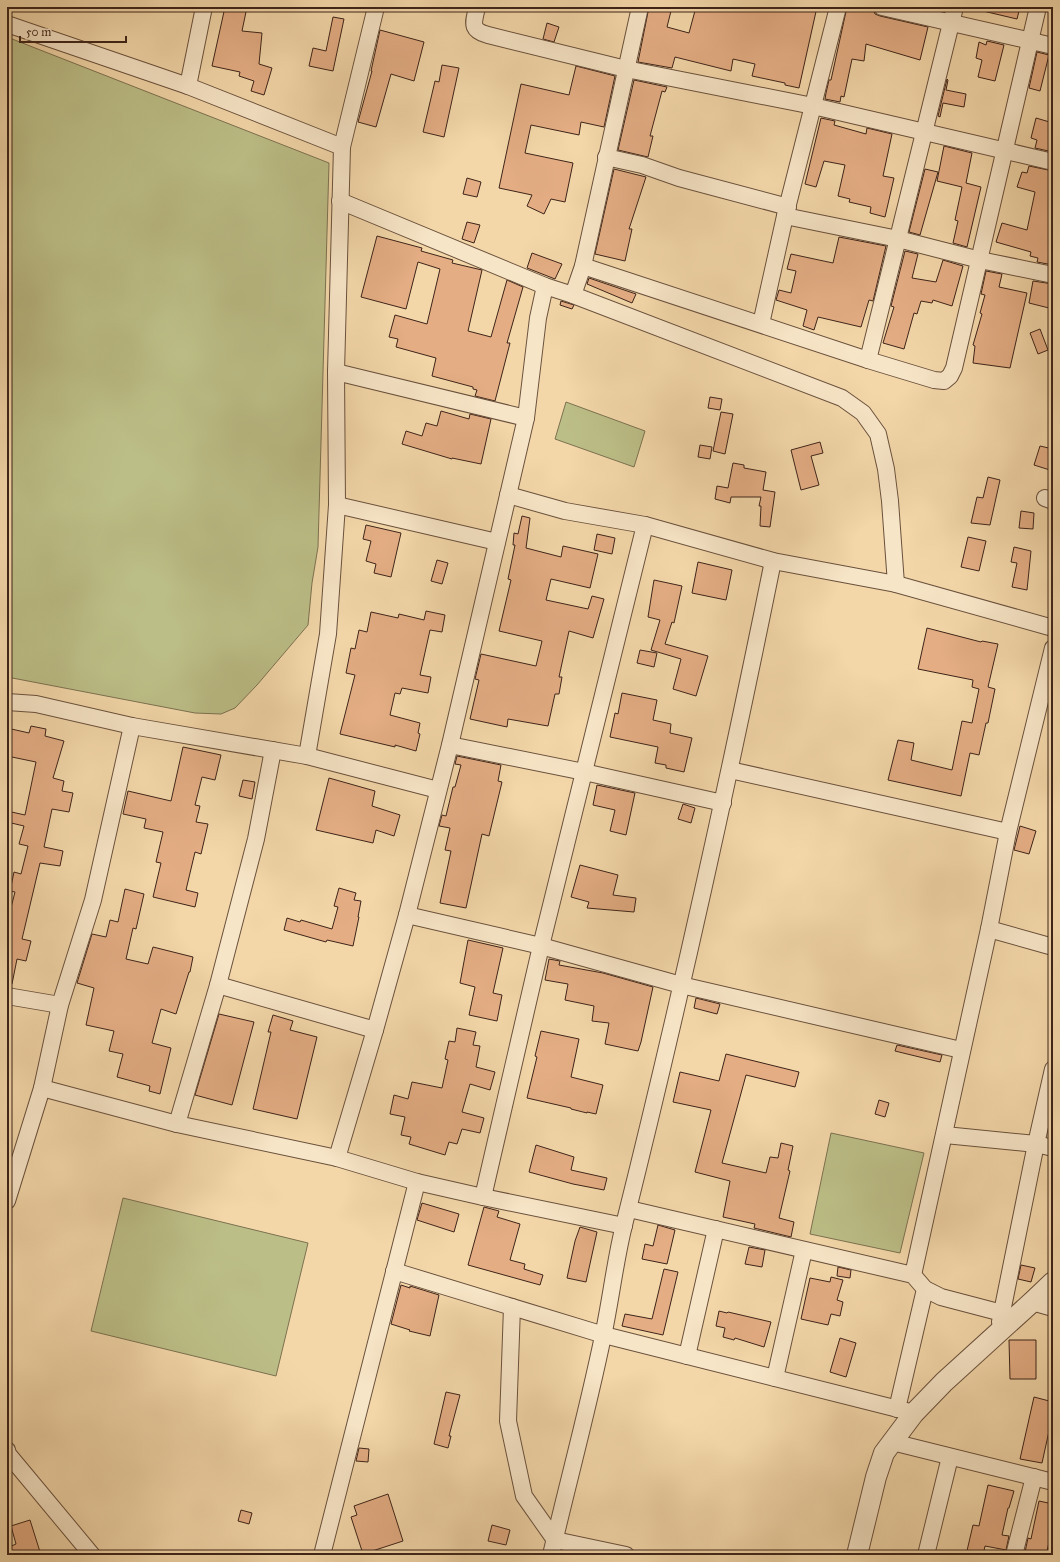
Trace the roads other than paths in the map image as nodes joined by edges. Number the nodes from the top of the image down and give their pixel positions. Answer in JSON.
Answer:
{"nodes":[{"id":1,"x":204,"y":7,"type":"edge"},
{"id":2,"x":376,"y":7,"type":"edge"},
{"id":3,"x":477,"y":7,"type":"edge"},
{"id":4,"x":640,"y":7,"type":"edge"},
{"id":5,"x":838,"y":7,"type":"edge"},
{"id":6,"x":882,"y":7,"type":"edge"},
{"id":7,"x":955,"y":7,"type":"edge"},
{"id":8,"x":1038,"y":7,"type":"edge"},
{"id":9,"x":950,"y":23,"type":"junction"},
{"id":10,"x":7,"y":24,"type":"edge"},
{"id":11,"x":1030,"y":40,"type":"junction"},
{"id":12,"x":1053,"y":46,"type":"edge"},
{"id":13,"x":626,"y":68,"type":"junction"},
{"id":14,"x":188,"y":86,"type":"junction"},
{"id":15,"x":813,"y":106,"type":"junction"},
{"id":16,"x":923,"y":131,"type":"junction"},
{"id":17,"x":342,"y":148,"type":"junction"},
{"id":18,"x":1004,"y":150,"type":"junction"},
{"id":19,"x":606,"y":157,"type":"junction"},
{"id":20,"x":1053,"y":162,"type":"edge"},
{"id":21,"x":340,"y":201,"type":"junction"},
{"id":22,"x":786,"y":211,"type":"junction"},
{"id":23,"x":898,"y":240,"type":"junction"},
{"id":24,"x":980,"y":260,"type":"junction"},
{"id":25,"x":584,"y":266,"type":"junction"},
{"id":26,"x":1053,"y":275,"type":"edge"},
{"id":27,"x":545,"y":286,"type":"junction"},
{"id":28,"x":572,"y":295,"type":"junction"},
{"id":29,"x":761,"y":324,"type":"junction"},
{"id":30,"x":868,"y":360,"type":"junction"},
{"id":31,"x":336,"y":372,"type":"junction"},
{"id":32,"x":526,"y":418,"type":"junction"},
{"id":33,"x":508,"y":495,"type":"junction"},
{"id":34,"x":337,"y":505,"type":"junction"},
{"id":35,"x":645,"y":525,"type":"junction"},
{"id":36,"x":497,"y":542,"type":"junction"},
{"id":37,"x":773,"y":561,"type":"junction"},
{"id":38,"x":896,"y":584,"type":"junction"},
{"id":39,"x":1053,"y":628,"type":"edge"},
{"id":40,"x":1053,"y":648,"type":"edge"},
{"id":41,"x":7,"y":702,"type":"edge"},
{"id":42,"x":132,"y":726,"type":"junction"},
{"id":43,"x":450,"y":745,"type":"junction"},
{"id":44,"x":273,"y":750,"type":"junction"},
{"id":45,"x":306,"y":756,"type":"junction"},
{"id":46,"x":730,"y":770,"type":"junction"},
{"id":47,"x":584,"y":772,"type":"junction"},
{"id":48,"x":438,"y":790,"type":"junction"},
{"id":49,"x":722,"y":803,"type":"junction"},
{"id":50,"x":1008,"y":832,"type":"junction"},
{"id":51,"x":407,"y":915,"type":"junction"},
{"id":52,"x":989,"y":929,"type":"junction"},
{"id":53,"x":541,"y":946,"type":"junction"},
{"id":54,"x":1053,"y":947,"type":"edge"},
{"id":55,"x":218,"y":985,"type":"junction"},
{"id":56,"x":681,"y":985,"type":"junction"},
{"id":57,"x":7,"y":996,"type":"edge"},
{"id":58,"x":60,"y":1005,"type":"junction"},
{"id":59,"x":375,"y":1030,"type":"junction"},
{"id":60,"x":961,"y":1050,"type":"junction"},
{"id":61,"x":1053,"y":1069,"type":"edge"},
{"id":62,"x":42,"y":1088,"type":"junction"},
{"id":63,"x":177,"y":1124,"type":"junction"},
{"id":64,"x":945,"y":1135,"type":"junction"},
{"id":65,"x":1036,"y":1144,"type":"junction"},
{"id":66,"x":1053,"y":1148,"type":"edge"},
{"id":67,"x":337,"y":1158,"type":"junction"},
{"id":68,"x":417,"y":1182,"type":"junction"},
{"id":69,"x":483,"y":1197,"type":"junction"},
{"id":70,"x":7,"y":1201,"type":"edge"},
{"id":71,"x":629,"y":1209,"type":"junction"},
{"id":72,"x":624,"y":1226,"type":"junction"},
{"id":73,"x":716,"y":1229,"type":"junction"},
{"id":74,"x":804,"y":1250,"type":"junction"},
{"id":75,"x":394,"y":1272,"type":"junction"},
{"id":76,"x":913,"y":1275,"type":"junction"},
{"id":77,"x":1053,"y":1282,"type":"edge"},
{"id":78,"x":925,"y":1289,"type":"junction"},
{"id":79,"x":1032,"y":1302,"type":"junction"},
{"id":80,"x":512,"y":1307,"type":"junction"},
{"id":81,"x":1053,"y":1308,"type":"edge"},
{"id":82,"x":1002,"y":1313,"type":"junction"},
{"id":83,"x":998,"y":1334,"type":"junction"},
{"id":84,"x":604,"y":1335,"type":"junction"},
{"id":85,"x":687,"y":1356,"type":"junction"},
{"id":86,"x":775,"y":1378,"type":"junction"},
{"id":87,"x":906,"y":1411,"type":"junction"},
{"id":88,"x":892,"y":1442,"type":"junction"},
{"id":89,"x":7,"y":1453,"type":"edge"},
{"id":90,"x":950,"y":1457,"type":"junction"},
{"id":91,"x":1034,"y":1477,"type":"junction"},
{"id":92,"x":1053,"y":1482,"type":"edge"},
{"id":93,"x":553,"y":1547,"type":"edge"},
{"id":94,"x":92,"y":1555,"type":"edge"},
{"id":95,"x":322,"y":1555,"type":"edge"},
{"id":96,"x":626,"y":1555,"type":"edge"},
{"id":97,"x":857,"y":1555,"type":"edge"},
{"id":98,"x":926,"y":1555,"type":"edge"},
{"id":99,"x":1014,"y":1555,"type":"edge"}],
"edges":[{"from":1,"to":14,"type":"street"},
{"from":2,"to":17,"type":"street"},
{"from":3,"to":13,"type":"street"},
{"from":4,"to":13,"type":"street"},
{"from":5,"to":15,"type":"street"},
{"from":6,"to":9,"type":"street"},
{"from":7,"to":9,"type":"street"},
{"from":8,"to":11,"type":"street"},
{"from":9,"to":11,"type":"street"},
{"from":9,"to":16,"type":"street"},
{"from":10,"to":14,"type":"street"},
{"from":11,"to":12,"type":"street"},
{"from":11,"to":18,"type":"street"},
{"from":13,"to":15,"type":"street"},
{"from":13,"to":19,"type":"street"},
{"from":14,"to":17,"type":"street"},
{"from":15,"to":16,"type":"street"},
{"from":15,"to":22,"type":"street"},
{"from":16,"to":18,"type":"street"},
{"from":16,"to":23,"type":"street"},
{"from":17,"to":21,"type":"street"},
{"from":18,"to":20,"type":"street"},
{"from":18,"to":24,"type":"street"},
{"from":19,"to":22,"type":"street"},
{"from":19,"to":25,"type":"street"},
{"from":21,"to":27,"type":"street"},
{"from":21,"to":31,"type":"street"},
{"from":22,"to":23,"type":"street"},
{"from":22,"to":29,"type":"street"},
{"from":23,"to":24,"type":"street"},
{"from":23,"to":30,"type":"street"},
{"from":24,"to":26,"type":"street"},
{"from":24,"to":30,"type":"street"},
{"from":25,"to":28,"type":"street"},
{"from":25,"to":29,"type":"street"},
{"from":27,"to":28,"type":"street"},
{"from":27,"to":32,"type":"street"},
{"from":28,"to":38,"type":"street"},
{"from":29,"to":30,"type":"street"},
{"from":31,"to":32,"type":"street"},
{"from":31,"to":34,"type":"street"},
{"from":32,"to":33,"type":"street"},
{"from":33,"to":35,"type":"street"},
{"from":33,"to":36,"type":"street"},
{"from":34,"to":36,"type":"street"},
{"from":34,"to":45,"type":"street"},
{"from":35,"to":37,"type":"street"},
{"from":35,"to":47,"type":"street"},
{"from":36,"to":43,"type":"street"},
{"from":37,"to":38,"type":"street"},
{"from":37,"to":46,"type":"street"},
{"from":38,"to":39,"type":"street"},
{"from":40,"to":50,"type":"street"},
{"from":41,"to":42,"type":"street"},
{"from":42,"to":44,"type":"street"},
{"from":42,"to":58,"type":"street"},
{"from":43,"to":47,"type":"street"},
{"from":43,"to":48,"type":"street"},
{"from":44,"to":45,"type":"street"},
{"from":44,"to":55,"type":"street"},
{"from":45,"to":48,"type":"street"},
{"from":46,"to":49,"type":"street"},
{"from":46,"to":50,"type":"street"},
{"from":47,"to":49,"type":"street"},
{"from":47,"to":53,"type":"street"},
{"from":48,"to":51,"type":"street"},
{"from":49,"to":56,"type":"street"},
{"from":50,"to":52,"type":"street"},
{"from":51,"to":53,"type":"street"},
{"from":51,"to":59,"type":"street"},
{"from":52,"to":54,"type":"street"},
{"from":52,"to":60,"type":"street"},
{"from":53,"to":56,"type":"street"},
{"from":53,"to":69,"type":"street"},
{"from":55,"to":59,"type":"street"},
{"from":55,"to":63,"type":"street"},
{"from":56,"to":60,"type":"street"},
{"from":56,"to":71,"type":"street"},
{"from":57,"to":58,"type":"street"},
{"from":58,"to":62,"type":"street"},
{"from":59,"to":67,"type":"street"},
{"from":60,"to":64,"type":"street"},
{"from":61,"to":65,"type":"street"},
{"from":62,"to":63,"type":"street"},
{"from":62,"to":70,"type":"street"},
{"from":63,"to":67,"type":"street"},
{"from":64,"to":65,"type":"street"},
{"from":64,"to":76,"type":"street"},
{"from":65,"to":66,"type":"street"},
{"from":65,"to":82,"type":"street"},
{"from":67,"to":68,"type":"street"},
{"from":68,"to":69,"type":"street"},
{"from":68,"to":75,"type":"street"},
{"from":69,"to":72,"type":"street"},
{"from":71,"to":72,"type":"street"},
{"from":71,"to":73,"type":"street"},
{"from":72,"to":84,"type":"street"},
{"from":73,"to":74,"type":"street"},
{"from":73,"to":85,"type":"street"},
{"from":74,"to":76,"type":"street"},
{"from":74,"to":86,"type":"street"},
{"from":75,"to":80,"type":"street"},
{"from":75,"to":95,"type":"street"},
{"from":76,"to":78,"type":"street"},
{"from":77,"to":79,"type":"street"},
{"from":78,"to":82,"type":"street"},
{"from":78,"to":87,"type":"street"},
{"from":79,"to":81,"type":"street"},
{"from":79,"to":83,"type":"street"},
{"from":80,"to":84,"type":"street"},
{"from":80,"to":93,"type":"street"},
{"from":82,"to":83,"type":"street"},
{"from":83,"to":87,"type":"street"},
{"from":84,"to":85,"type":"street"},
{"from":84,"to":93,"type":"street"},
{"from":85,"to":86,"type":"street"},
{"from":86,"to":87,"type":"street"},
{"from":87,"to":88,"type":"street"},
{"from":88,"to":90,"type":"street"},
{"from":88,"to":97,"type":"street"},
{"from":89,"to":94,"type":"street"},
{"from":90,"to":91,"type":"street"},
{"from":90,"to":98,"type":"street"},
{"from":91,"to":92,"type":"street"},
{"from":91,"to":99,"type":"street"},
{"from":93,"to":96,"type":"street"}]}
